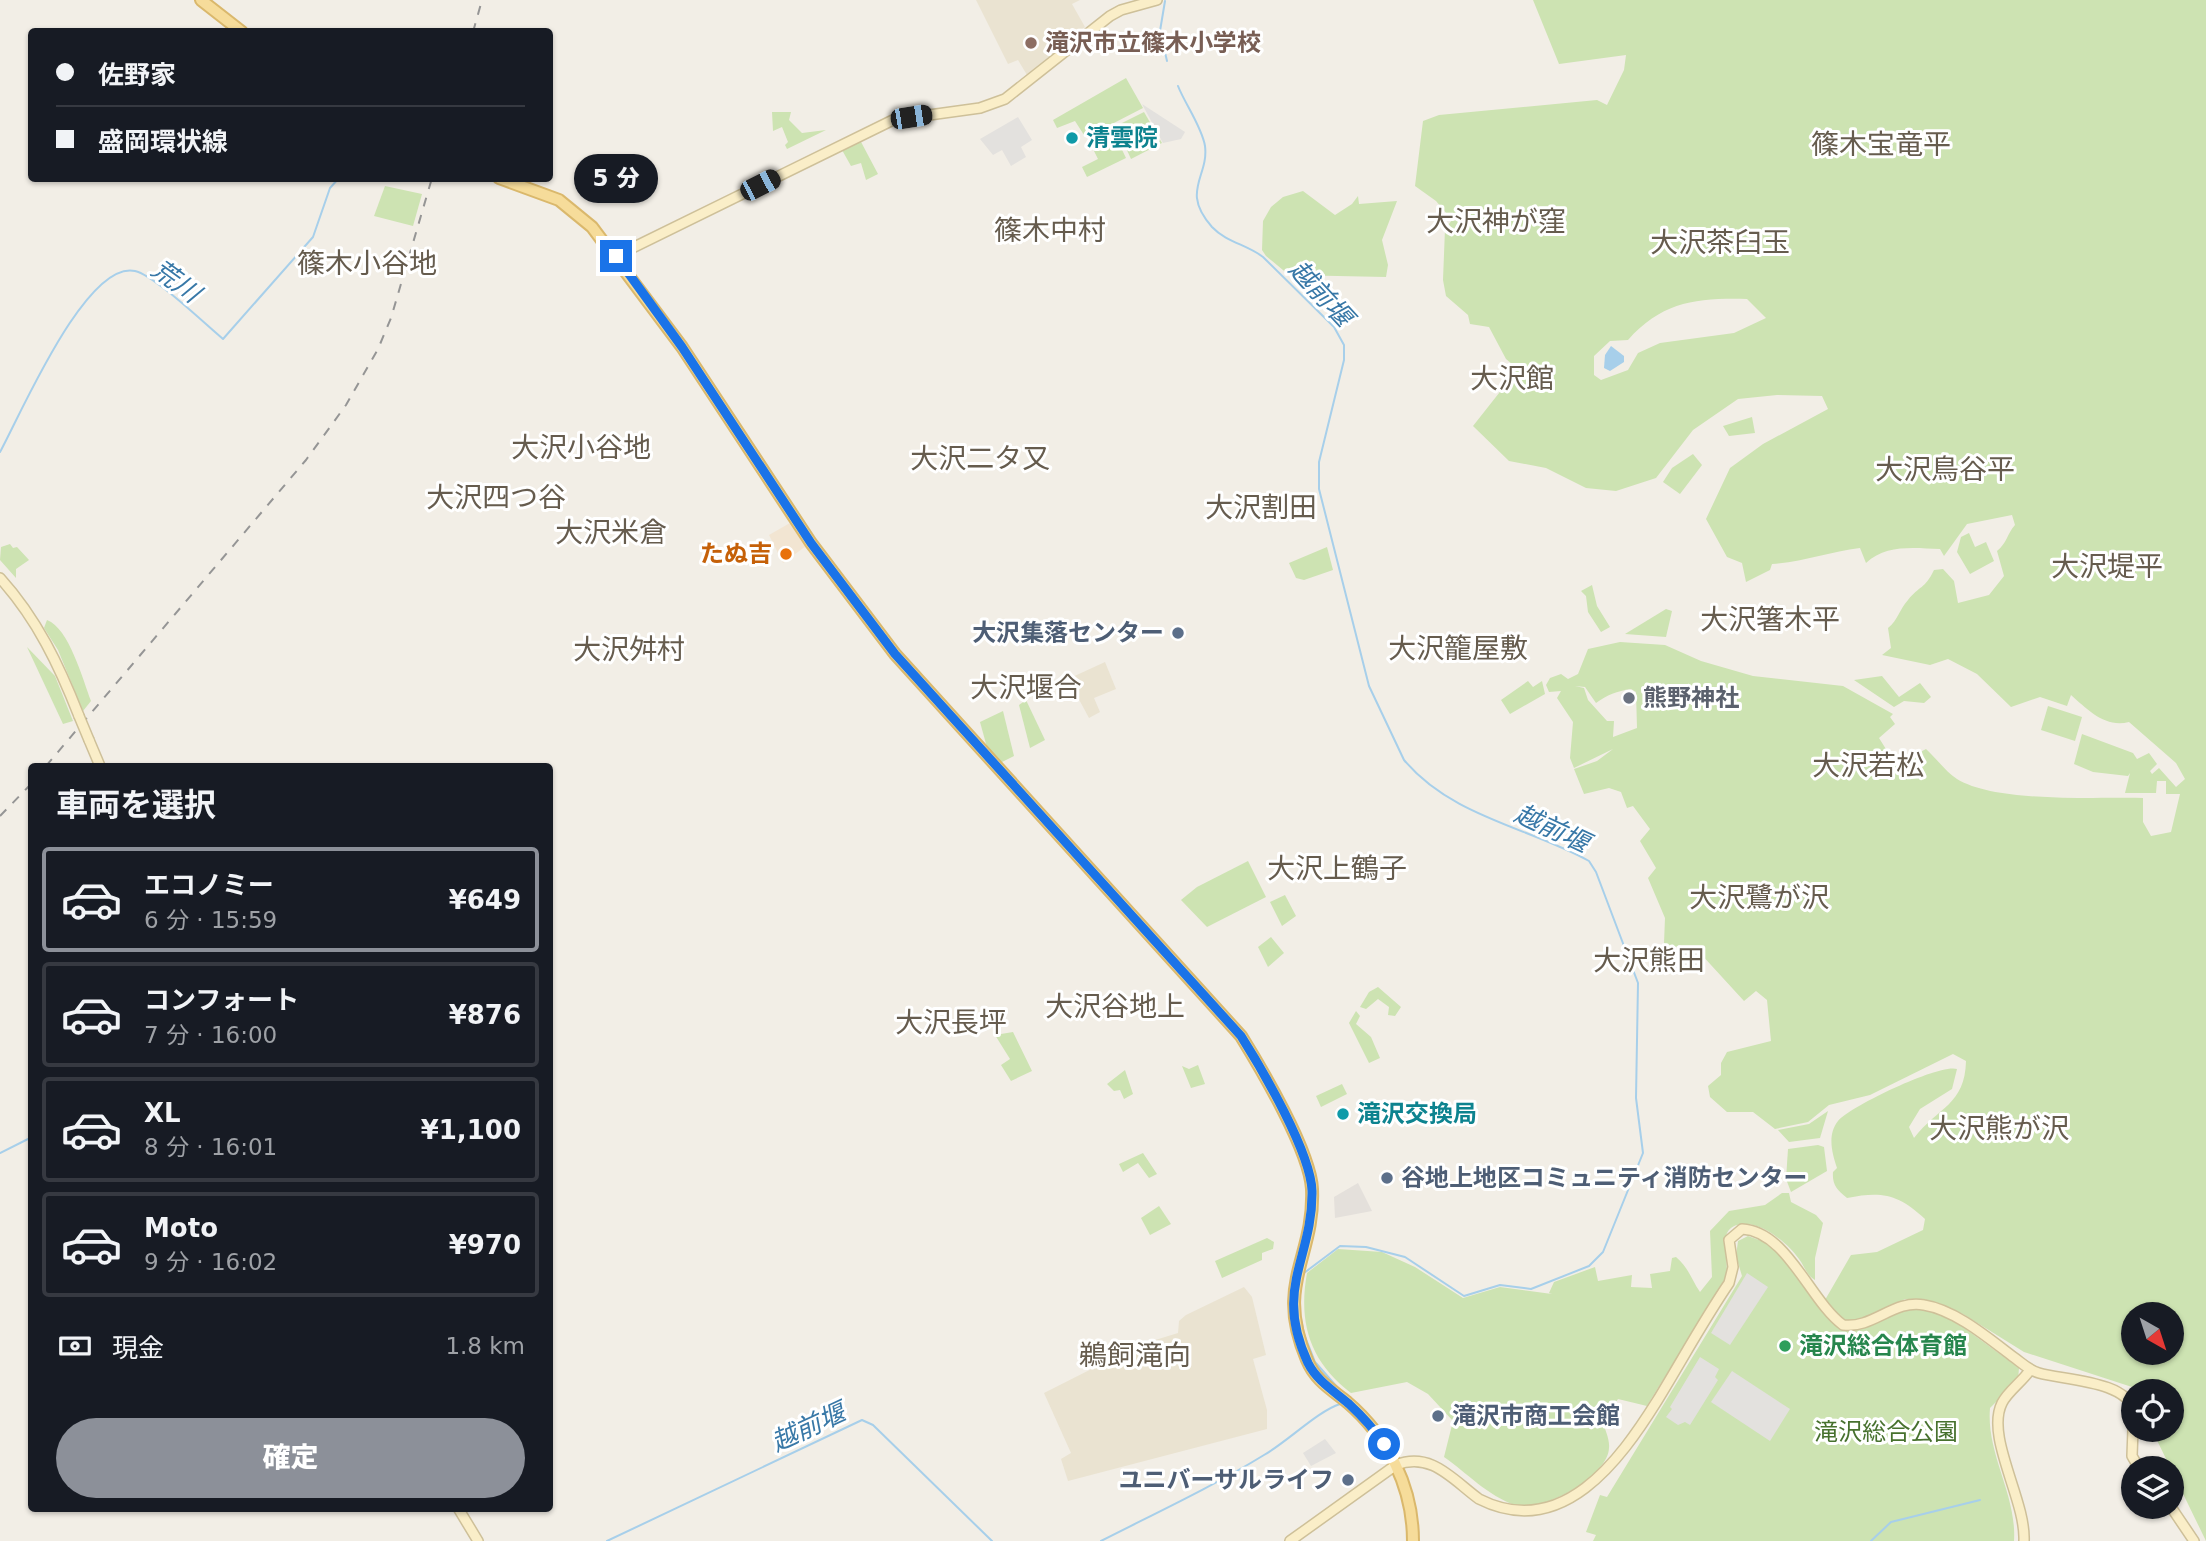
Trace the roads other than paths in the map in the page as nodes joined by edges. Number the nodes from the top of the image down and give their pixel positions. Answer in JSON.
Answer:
{"nodes":[{"id":1,"x":201,"y":0,"type":"edge"},
{"id":2,"x":1157,"y":0,"type":"edge"},
{"id":3,"x":1120,"y":5,"type":"edge"},
{"id":4,"x":237,"y":28,"type":"edge"},
{"id":5,"x":511,"y":182,"type":"edge"},
{"id":6,"x":616,"y":256,"type":"junction"},
{"id":7,"x":0,"y":578,"type":"edge"},
{"id":8,"x":99,"y":763,"type":"edge"},
{"id":9,"x":2030,"y":1370,"type":"junction"},
{"id":10,"x":2121,"y":1393,"type":"edge"},
{"id":11,"x":1396,"y":1465,"type":"junction"},
{"id":12,"x":460,"y":1512,"type":"edge"},
{"id":13,"x":2179,"y":1519,"type":"edge"},
{"id":14,"x":478,"y":1541,"type":"edge"},
{"id":15,"x":1290,"y":1541,"type":"edge"},
{"id":16,"x":1413,"y":1541,"type":"edge"},
{"id":17,"x":2024,"y":1541,"type":"edge"},
{"id":18,"x":2194,"y":1541,"type":"edge"}],
"edges":[{"from":1,"to":4,"type":"main road"},
{"from":2,"to":3,"type":"street"},
{"from":3,"to":6,"type":"street"},
{"from":5,"to":6,"type":"main road"},
{"from":6,"to":11,"type":"main road"},
{"from":7,"to":8,"type":"street","bridge":true},
{"from":9,"to":10,"type":"street"},
{"from":9,"to":11,"type":"street"},
{"from":9,"to":17,"type":"street"},
{"from":11,"to":15,"type":"street"},
{"from":11,"to":16,"type":"main road"},
{"from":12,"to":14,"type":"street"},
{"from":13,"to":18,"type":"street"}]}
